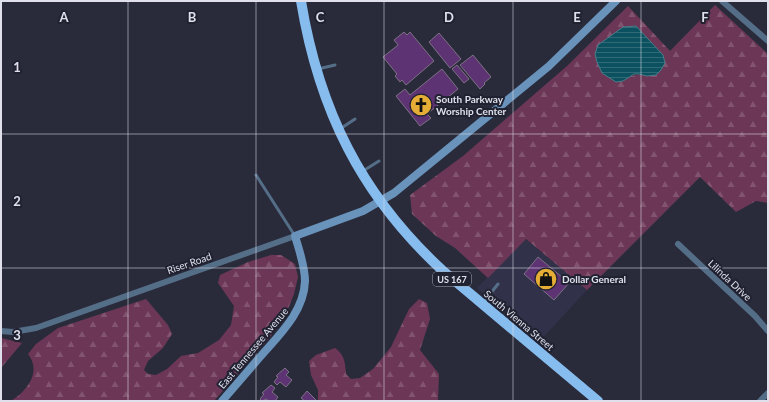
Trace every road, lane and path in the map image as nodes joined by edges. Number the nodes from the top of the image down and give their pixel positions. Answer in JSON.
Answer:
{"nodes":[{"id":1,"x":301,"y":1,"type":"edge"},
{"id":2,"x":616,"y":1,"type":"edge"},
{"id":3,"x":722,"y":1,"type":"edge"},
{"id":4,"x":768,"y":41,"type":"edge"},
{"id":5,"x":335,"y":65,"type":"dead end"},
{"id":6,"x":316,"y":69,"type":"junction"},
{"id":7,"x":355,"y":119,"type":"dead end"},
{"id":8,"x":338,"y":130,"type":"junction"},
{"id":9,"x":379,"y":161,"type":"dead end"},
{"id":10,"x":361,"y":172,"type":"junction"},
{"id":11,"x":256,"y":175,"type":"dead end"},
{"id":12,"x":380,"y":201,"type":"junction"},
{"id":13,"x":294,"y":236,"type":"junction"},
{"id":14,"x":678,"y":244,"type":"dead end"},
{"id":15,"x":498,"y":284,"type":"dead end"},
{"id":16,"x":482,"y":304,"type":"junction"},
{"id":17,"x":1,"y":331,"type":"edge"},
{"id":18,"x":768,"y":331,"type":"edge"},
{"id":19,"x":768,"y":393,"type":"edge"},
{"id":20,"x":222,"y":401,"type":"edge"},
{"id":21,"x":598,"y":401,"type":"edge"},
{"id":22,"x":760,"y":401,"type":"edge"}],
"edges":[{"from":1,"to":6,"type":"highway","name":"South Vienna Street","number":"US 167"},
{"from":2,"to":12,"type":"main road","name":"Riser Road"},
{"from":3,"to":4,"type":"street"},
{"from":5,"to":6,"type":"lane"},
{"from":6,"to":8,"type":"highway","name":"South Vienna Street","number":"US 167"},
{"from":7,"to":8,"type":"lane"},
{"from":8,"to":10,"type":"highway","name":"South Vienna Street","number":"US 167"},
{"from":9,"to":10,"type":"lane"},
{"from":10,"to":12,"type":"highway","name":"South Vienna Street","number":"US 167"},
{"from":11,"to":13,"type":"lane"},
{"from":12,"to":13,"type":"main road","name":"Riser Road"},
{"from":12,"to":16,"type":"highway","name":"South Vienna Street","number":"US 167"},
{"from":13,"to":17,"type":"street","name":"Riser Road"},
{"from":13,"to":20,"type":"main road","name":"East Tennessee Avenue"},
{"from":14,"to":18,"type":"street","name":"Lilinda Drive"},
{"from":15,"to":16,"type":"lane"},
{"from":16,"to":21,"type":"highway","name":"South Vienna Street","number":"US 167"},
{"from":19,"to":22,"type":"street"}]}
